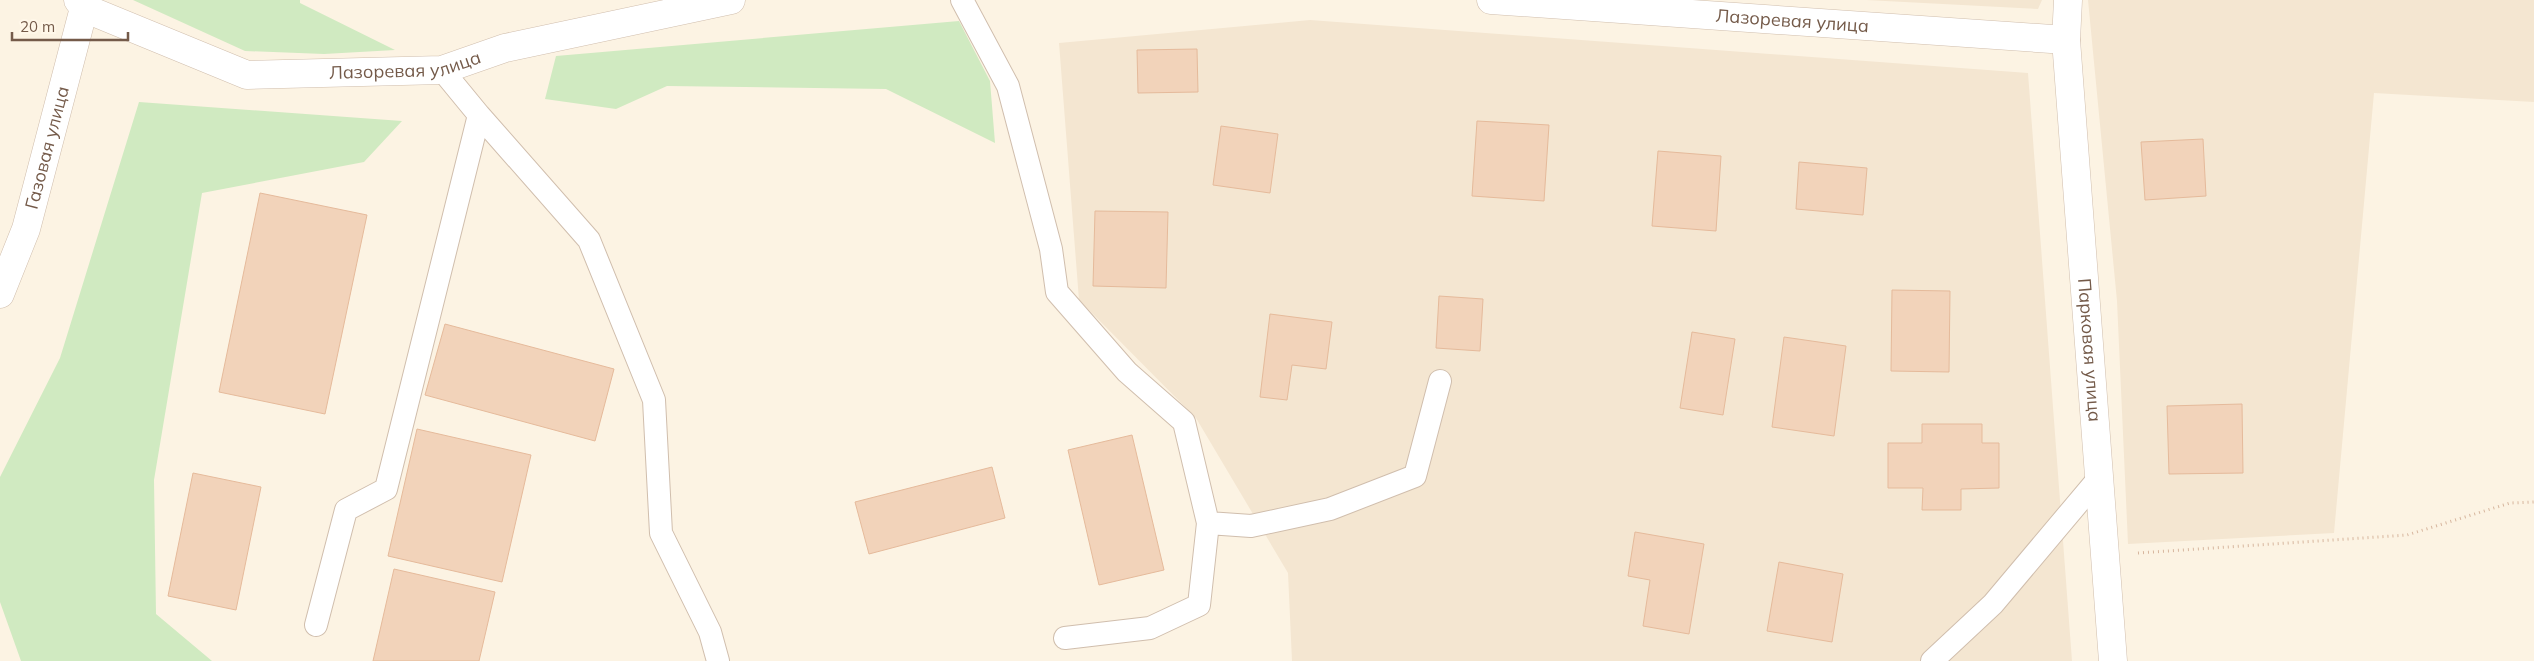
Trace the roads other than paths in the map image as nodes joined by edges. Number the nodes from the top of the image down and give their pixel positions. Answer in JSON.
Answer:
{"nodes":[{"id":1,"x":731,"y":0,"type":"edge"},
{"id":2,"x":962,"y":0,"type":"edge"},
{"id":3,"x":1491,"y":0,"type":"edge"},
{"id":4,"x":2068,"y":0,"type":"edge"},
{"id":5,"x":81,"y":4,"type":"edge"},
{"id":6,"x":2066,"y":40,"type":"junction"},
{"id":7,"x":442,"y":70,"type":"junction"},
{"id":8,"x":479,"y":116,"type":"junction"},
{"id":9,"x":0,"y":294,"type":"edge"},
{"id":10,"x":1440,"y":381,"type":"dead end"},
{"id":11,"x":2099,"y":478,"type":"junction"},
{"id":12,"x":1208,"y":523,"type":"junction"},
{"id":13,"x":316,"y":625,"type":"dead end"},
{"id":14,"x":1065,"y":638,"type":"dead end"},
{"id":15,"x":718,"y":661,"type":"edge"},
{"id":16,"x":1932,"y":661,"type":"edge"},
{"id":17,"x":2112,"y":661,"type":"edge"}],
"edges":[{"from":1,"to":7,"type":"street","name":"Лазоревая улица"},
{"from":2,"to":12,"type":"lane"},
{"from":3,"to":6,"type":"street","name":"Лазоревая улица"},
{"from":4,"to":6,"type":"street","name":"Парковая улица"},
{"from":5,"to":7,"type":"street","name":"Лазоревая улица"},
{"from":5,"to":9,"type":"street","name":"Газовая улица"},
{"from":6,"to":11,"type":"street","name":"Парковая улица"},
{"from":7,"to":8,"type":"lane"},
{"from":8,"to":13,"type":"lane"},
{"from":8,"to":15,"type":"lane"},
{"from":10,"to":12,"type":"lane"},
{"from":11,"to":16,"type":"lane"},
{"from":11,"to":17,"type":"street","name":"Парковая улица"},
{"from":12,"to":14,"type":"lane"}]}
